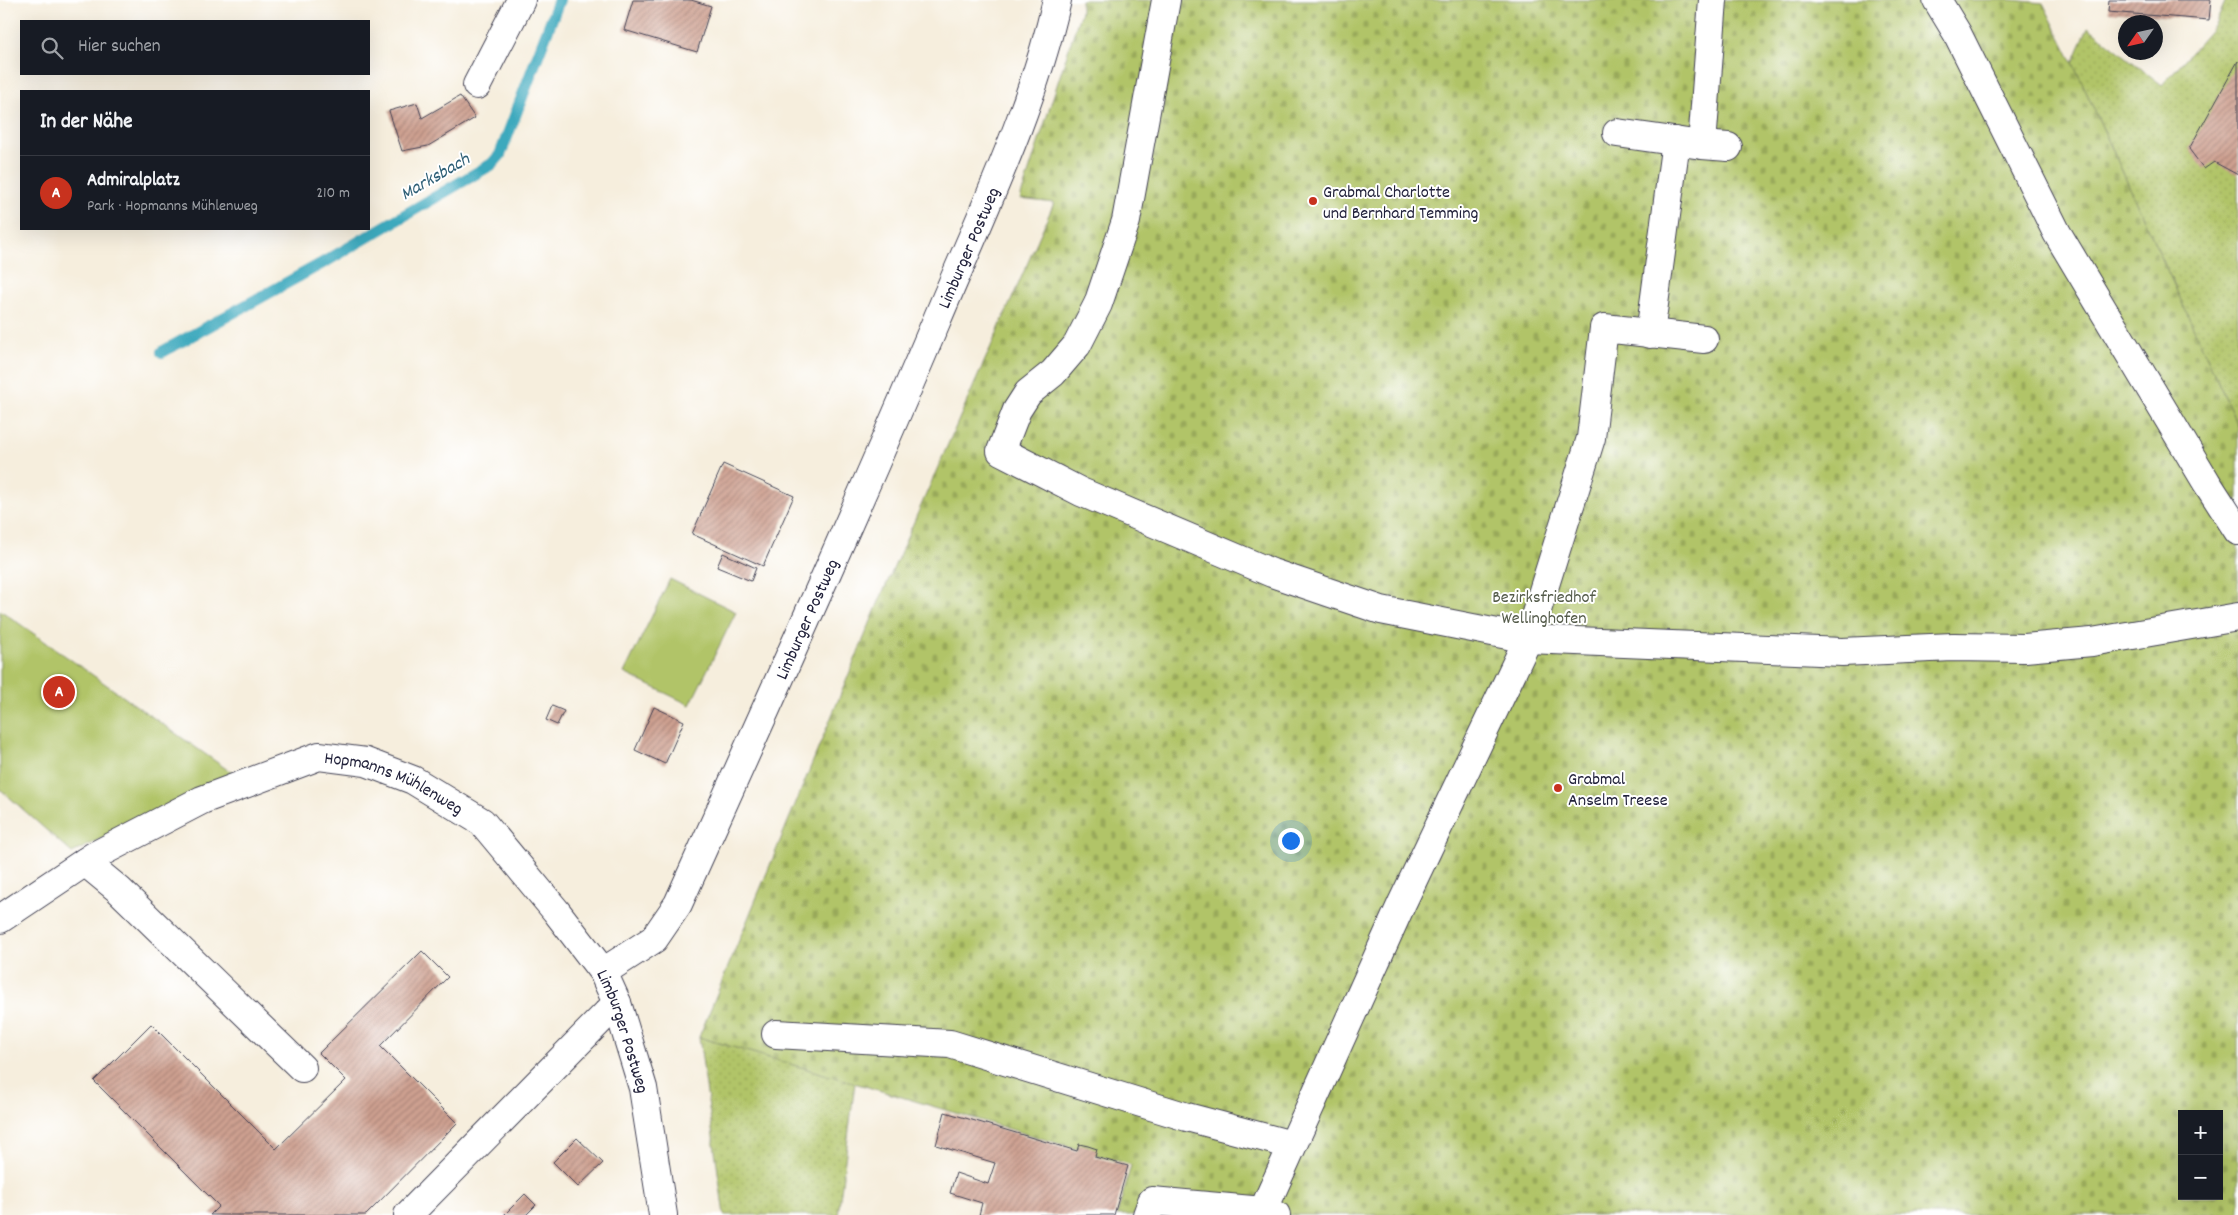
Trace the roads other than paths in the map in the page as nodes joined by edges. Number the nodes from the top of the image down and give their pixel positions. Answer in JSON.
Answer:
{"nodes":[{"id":1,"x":521,"y":0,"type":"edge"},
{"id":2,"x":1057,"y":0,"type":"edge"},
{"id":3,"x":1166,"y":0,"type":"edge"},
{"id":4,"x":1713,"y":0,"type":"edge"},
{"id":5,"x":1937,"y":0,"type":"edge"},
{"id":6,"x":477,"y":85,"type":"dead end"},
{"id":7,"x":1617,"y":133,"type":"dead end"},
{"id":8,"x":1702,"y":144,"type":"junction"},
{"id":9,"x":1650,"y":334,"type":"junction"},
{"id":10,"x":1704,"y":339,"type":"dead end"},
{"id":11,"x":2238,"y":531,"type":"edge"},
{"id":12,"x":2238,"y":617,"type":"edge"},
{"id":13,"x":1528,"y":639,"type":"junction"},
{"id":14,"x":85,"y":862,"type":"junction"},
{"id":15,"x":0,"y":919,"type":"edge"},
{"id":16,"x":603,"y":972,"type":"junction"},
{"id":17,"x":617,"y":1003,"type":"junction"},
{"id":18,"x":776,"y":1034,"type":"dead end"},
{"id":19,"x":302,"y":1068,"type":"dead end"},
{"id":20,"x":1292,"y":1145,"type":"junction"},
{"id":21,"x":1270,"y":1213,"type":"edge"},
{"id":22,"x":408,"y":1215,"type":"edge"},
{"id":23,"x":662,"y":1215,"type":"edge"},
{"id":24,"x":1147,"y":1215,"type":"edge"}],
"edges":[{"from":1,"to":6,"type":"street"},
{"from":2,"to":16,"type":"street","name":"Limburger Postweg"},
{"from":3,"to":13,"type":"street"},
{"from":4,"to":8,"type":"street"},
{"from":5,"to":11,"type":"street"},
{"from":7,"to":8,"type":"street"},
{"from":8,"to":9,"type":"street"},
{"from":9,"to":10,"type":"street"},
{"from":9,"to":13,"type":"street"},
{"from":12,"to":13,"type":"street"},
{"from":13,"to":20,"type":"street"},
{"from":14,"to":15,"type":"street","name":"Hopmanns Mühlenweg"},
{"from":14,"to":16,"type":"street","name":"Hopmanns Mühlenweg"},
{"from":14,"to":19,"type":"street"},
{"from":16,"to":17,"type":"street","name":"Limburger Postweg"},
{"from":17,"to":22,"type":"street"},
{"from":17,"to":23,"type":"street","name":"Limburger Postweg"},
{"from":18,"to":20,"type":"street"},
{"from":20,"to":21,"type":"street"},
{"from":21,"to":24,"type":"street"}]}
